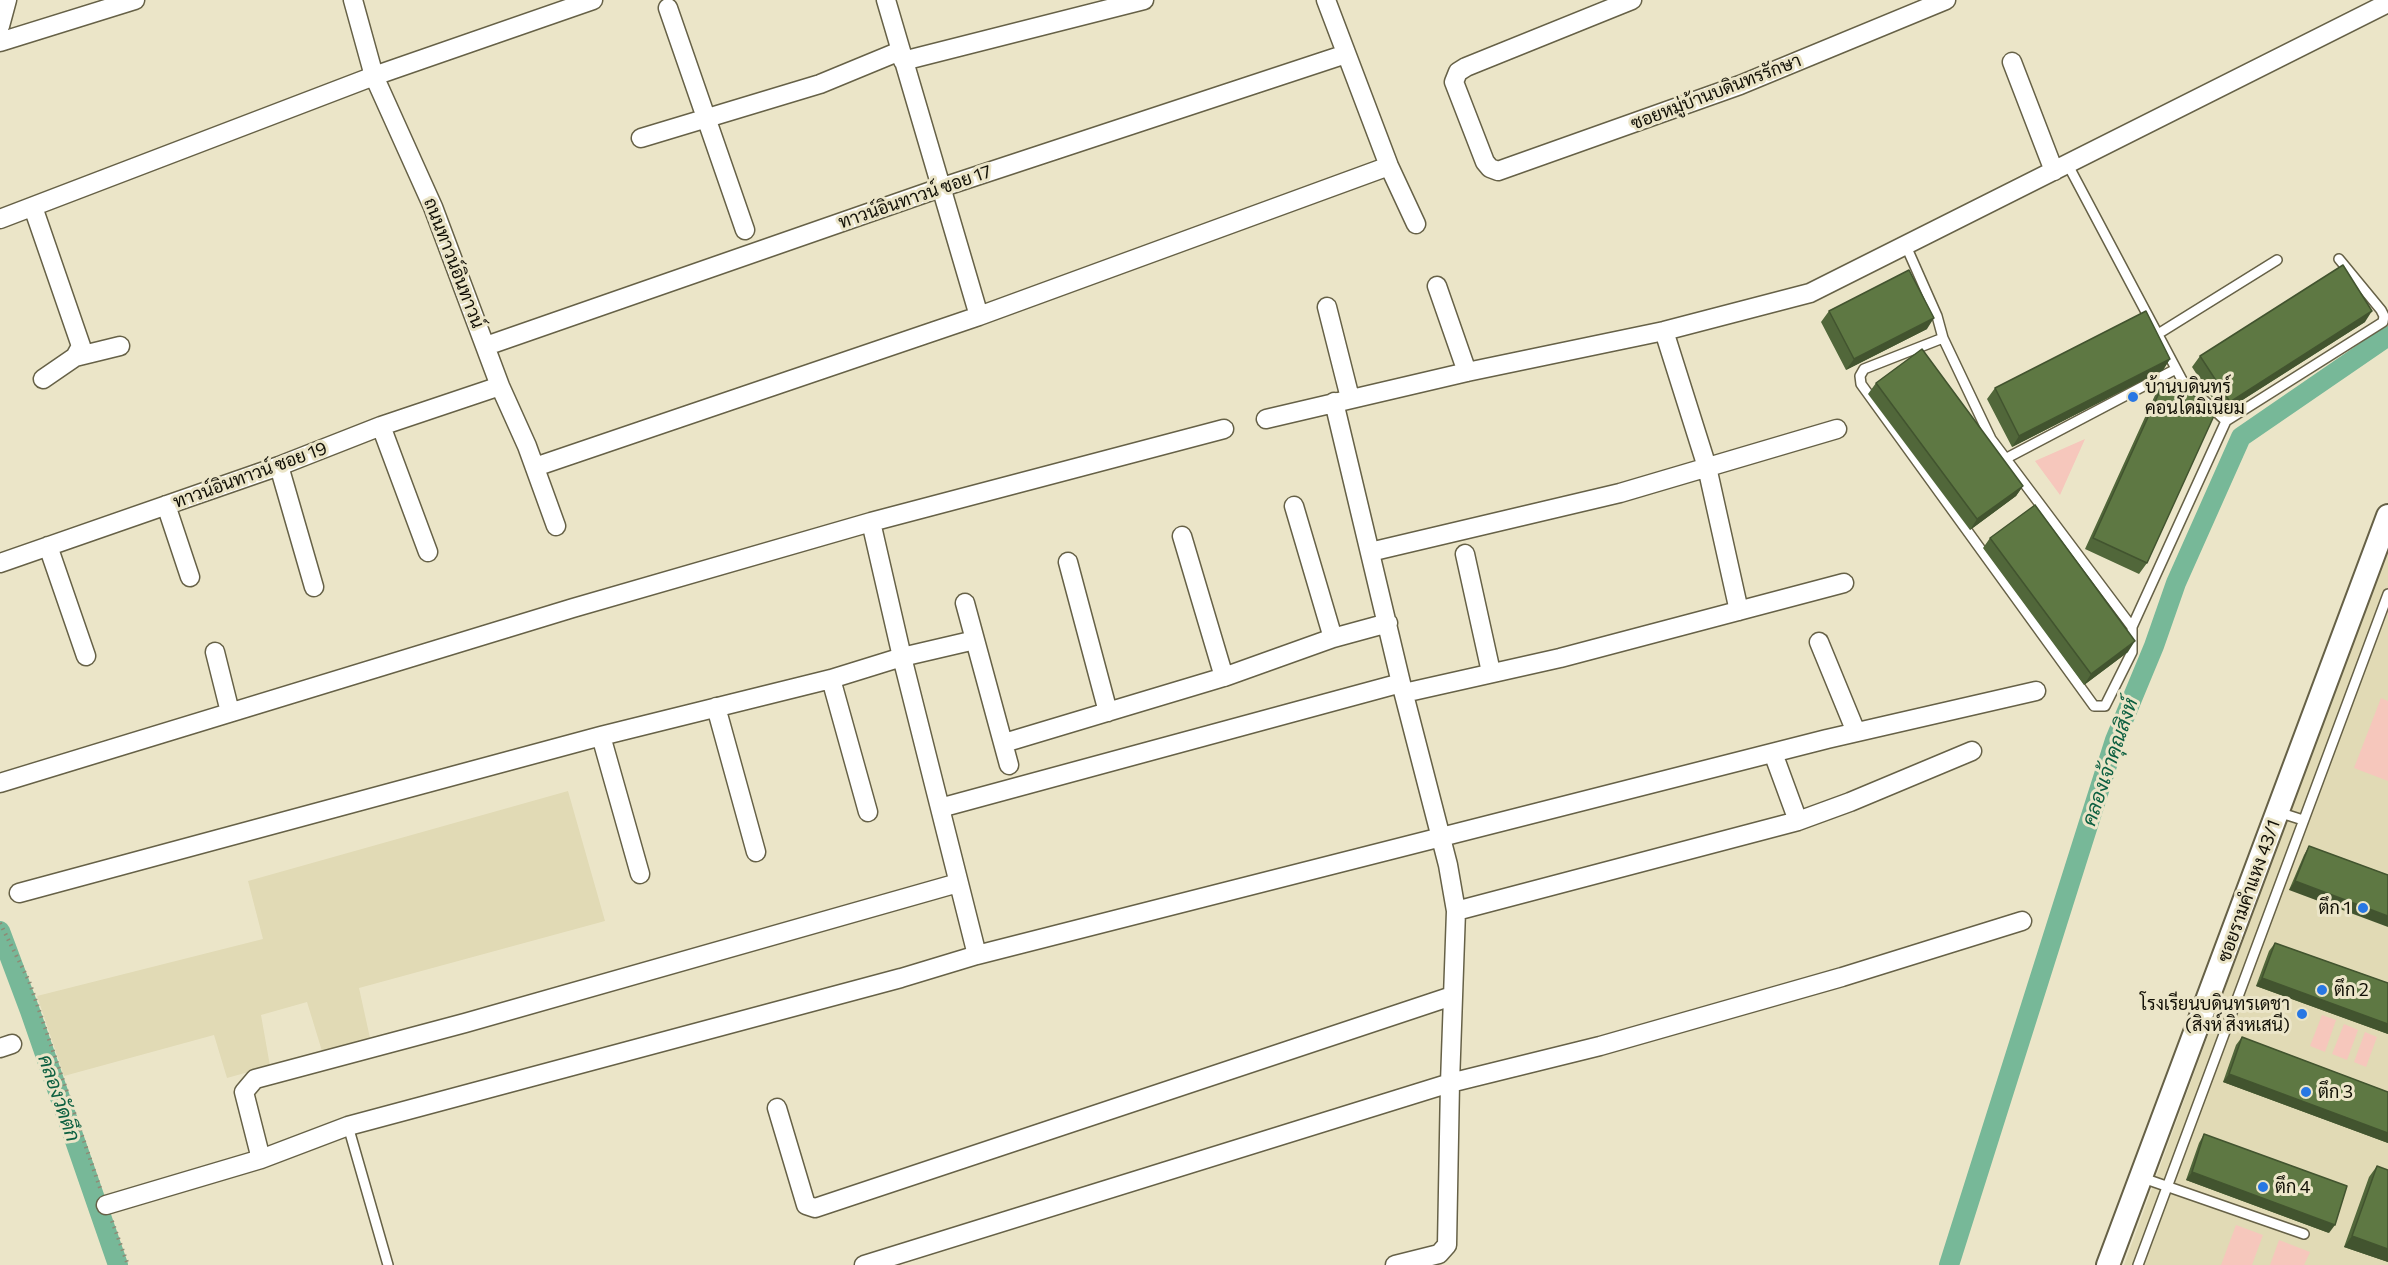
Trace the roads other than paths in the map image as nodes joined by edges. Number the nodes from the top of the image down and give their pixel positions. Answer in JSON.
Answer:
{"nodes":[{"id":1,"x":7,"y":0,"type":"edge"},
{"id":2,"x":135,"y":0,"type":"edge"},
{"id":3,"x":353,"y":0,"type":"edge"},
{"id":4,"x":592,"y":0,"type":"edge"},
{"id":5,"x":886,"y":0,"type":"edge"},
{"id":6,"x":1144,"y":0,"type":"edge"},
{"id":7,"x":1326,"y":0,"type":"edge"},
{"id":8,"x":1632,"y":0,"type":"edge"},
{"id":9,"x":1946,"y":0,"type":"edge"},
{"id":10,"x":2388,"y":3,"type":"edge"},
{"id":11,"x":668,"y":8,"type":"dead end"},
{"id":12,"x":540,"y":9,"type":"edge"},
{"id":13,"x":0,"y":26,"type":"edge"},
{"id":14,"x":0,"y":42,"type":"edge"},
{"id":15,"x":1346,"y":54,"type":"junction"},
{"id":16,"x":902,"y":56,"type":"junction"},
{"id":17,"x":2012,"y":62,"type":"dead end"},
{"id":18,"x":374,"y":76,"type":"junction"},
{"id":19,"x":707,"y":119,"type":"junction"},
{"id":20,"x":641,"y":138,"type":"dead end"},
{"id":21,"x":1389,"y":166,"type":"junction"},
{"id":22,"x":2061,"y":168,"type":"junction"},
{"id":23,"x":940,"y":188,"type":"junction"},
{"id":24,"x":33,"y":207,"type":"junction"},
{"id":25,"x":0,"y":219,"type":"edge"},
{"id":26,"x":1416,"y":224,"type":"dead end"},
{"id":27,"x":745,"y":230,"type":"dead end"},
{"id":28,"x":1906,"y":246,"type":"junction"},
{"id":29,"x":2277,"y":260,"type":"dead end"},
{"id":30,"x":2339,"y":260,"type":"dead end"},
{"id":31,"x":1437,"y":286,"type":"dead end"},
{"id":32,"x":1327,"y":307,"type":"dead end"},
{"id":33,"x":980,"y":316,"type":"junction"},
{"id":34,"x":1664,"y":331,"type":"junction"},
{"id":35,"x":2158,"y":334,"type":"junction"},
{"id":36,"x":1943,"y":338,"type":"junction"},
{"id":37,"x":120,"y":346,"type":"dead end"},
{"id":38,"x":486,"y":346,"type":"junction"},
{"id":39,"x":75,"y":357,"type":"junction"},
{"id":40,"x":2176,"y":369,"type":"junction"},
{"id":41,"x":1467,"y":372,"type":"junction"},
{"id":42,"x":43,"y":379,"type":"dead end"},
{"id":43,"x":500,"y":386,"type":"junction"},
{"id":44,"x":1342,"y":400,"type":"junction"},
{"id":45,"x":1266,"y":418,"type":"dead end"},
{"id":46,"x":2226,"y":421,"type":"junction"},
{"id":47,"x":381,"y":426,"type":"junction"},
{"id":48,"x":1224,"y":429,"type":"dead end"},
{"id":49,"x":1837,"y":429,"type":"dead end"},
{"id":50,"x":2005,"y":459,"type":"junction"},
{"id":51,"x":279,"y":466,"type":"junction"},
{"id":52,"x":535,"y":467,"type":"junction"},
{"id":53,"x":1707,"y":467,"type":"junction"},
{"id":54,"x":166,"y":505,"type":"junction"},
{"id":55,"x":1294,"y":506,"type":"dead end"},
{"id":56,"x":2388,"y":516,"type":"edge"},
{"id":57,"x":871,"y":522,"type":"junction"},
{"id":58,"x":556,"y":526,"type":"dead end"},
{"id":59,"x":1182,"y":536,"type":"dead end"},
{"id":60,"x":48,"y":546,"type":"junction"},
{"id":61,"x":428,"y":552,"type":"dead end"},
{"id":62,"x":1370,"y":552,"type":"junction"},
{"id":63,"x":1465,"y":554,"type":"dead end"},
{"id":64,"x":1068,"y":562,"type":"dead end"},
{"id":65,"x":0,"y":563,"type":"edge"},
{"id":66,"x":190,"y":577,"type":"dead end"},
{"id":67,"x":1844,"y":583,"type":"dead end"},
{"id":68,"x":314,"y":587,"type":"dead end"},
{"id":69,"x":2388,"y":594,"type":"edge"},
{"id":70,"x":965,"y":603,"type":"dead end"},
{"id":71,"x":1739,"y":611,"type":"junction"},
{"id":72,"x":1388,"y":623,"type":"junction"},
{"id":73,"x":2132,"y":627,"type":"junction"},
{"id":74,"x":1333,"y":638,"type":"junction"},
{"id":75,"x":975,"y":640,"type":"junction"},
{"id":76,"x":1818,"y":642,"type":"dead end"},
{"id":77,"x":215,"y":652,"type":"dead end"},
{"id":78,"x":86,"y":656,"type":"dead end"},
{"id":79,"x":902,"y":657,"type":"junction"},
{"id":80,"x":1491,"y":672,"type":"junction"},
{"id":81,"x":1224,"y":677,"type":"junction"},
{"id":82,"x":831,"y":679,"type":"junction"},
{"id":83,"x":1402,"y":688,"type":"junction"},
{"id":84,"x":2036,"y":691,"type":"dead end"},
{"id":85,"x":716,"y":707,"type":"junction"},
{"id":86,"x":230,"y":712,"type":"junction"},
{"id":87,"x":1108,"y":712,"type":"junction"},
{"id":88,"x":1856,"y":732,"type":"junction"},
{"id":89,"x":601,"y":736,"type":"junction"},
{"id":90,"x":1004,"y":743,"type":"junction"},
{"id":91,"x":1972,"y":751,"type":"dead end"},
{"id":92,"x":1773,"y":753,"type":"junction"},
{"id":93,"x":1009,"y":765,"type":"dead end"},
{"id":94,"x":0,"y":783,"type":"edge"},
{"id":95,"x":940,"y":808,"type":"junction"},
{"id":96,"x":867,"y":812,"type":"dead end"},
{"id":97,"x":2278,"y":812,"type":"junction"},
{"id":98,"x":2303,"y":820,"type":"junction"},
{"id":99,"x":1798,"y":821,"type":"junction"},
{"id":100,"x":1439,"y":836,"type":"junction"},
{"id":101,"x":756,"y":852,"type":"dead end"},
{"id":102,"x":640,"y":874,"type":"dead end"},
{"id":103,"x":958,"y":883,"type":"junction"},
{"id":104,"x":19,"y":893,"type":"dead end"},
{"id":105,"x":1456,"y":910,"type":"junction"},
{"id":106,"x":2022,"y":921,"type":"dead end"},
{"id":107,"x":977,"y":955,"type":"junction"},
{"id":108,"x":1452,"y":996,"type":"junction"},
{"id":109,"x":1450,"y":1083,"type":"junction"},
{"id":110,"x":777,"y":1108,"type":"dead end"},
{"id":111,"x":348,"y":1126,"type":"junction"},
{"id":112,"x":261,"y":1159,"type":"junction"},
{"id":113,"x":2140,"y":1177,"type":"junction"},
{"id":114,"x":2167,"y":1188,"type":"junction"},
{"id":115,"x":106,"y":1205,"type":"road end"},
{"id":116,"x":2304,"y":1234,"type":"dead end"},
{"id":117,"x":388,"y":1265,"type":"edge"},
{"id":118,"x":864,"y":1265,"type":"edge"},
{"id":119,"x":1395,"y":1265,"type":"edge"},
{"id":120,"x":2108,"y":1265,"type":"edge"},
{"id":121,"x":2138,"y":1265,"type":"edge"}],
"edges":[{"from":1,"to":13,"type":"street"},
{"from":2,"to":14,"type":"street"},
{"from":3,"to":18,"type":"street","name":"ถนนทาวน์อินทาวน์"},
{"from":4,"to":12,"type":"street"},
{"from":5,"to":16,"type":"street"},
{"from":6,"to":16,"type":"street"},
{"from":7,"to":15,"type":"street"},
{"from":8,"to":9,"type":"street","name":"ซอยหมู่บ้านบดินทรรักษา"},
{"from":10,"to":22,"type":"street"},
{"from":11,"to":19,"type":"street"},
{"from":12,"to":18,"type":"street"},
{"from":15,"to":21,"type":"street"},
{"from":15,"to":23,"type":"street","name":"ทาวน์อินทาวน์ ซอย 17"},
{"from":16,"to":19,"type":"street"},
{"from":16,"to":23,"type":"street"},
{"from":17,"to":22,"type":"street"},
{"from":18,"to":24,"type":"street"},
{"from":18,"to":38,"type":"street","name":"ถนนทาวน์อินทาวน์"},
{"from":19,"to":20,"type":"street"},
{"from":19,"to":27,"type":"street"},
{"from":21,"to":26,"type":"street"},
{"from":21,"to":33,"type":"street"},
{"from":22,"to":28,"type":"street"},
{"from":22,"to":35,"type":"lane"},
{"from":23,"to":33,"type":"street"},
{"from":23,"to":38,"type":"street","name":"ทาวน์อินทาวน์ ซอย 17"},
{"from":24,"to":25,"type":"street"},
{"from":24,"to":39,"type":"street"},
{"from":28,"to":34,"type":"street"},
{"from":28,"to":36,"type":"lane"},
{"from":29,"to":35,"type":"lane"},
{"from":30,"to":46,"type":"lane"},
{"from":31,"to":41,"type":"street"},
{"from":32,"to":44,"type":"street"},
{"from":33,"to":52,"type":"street"},
{"from":34,"to":41,"type":"street"},
{"from":34,"to":53,"type":"street"},
{"from":35,"to":40,"type":"lane"},
{"from":36,"to":50,"type":"lane"},
{"from":36,"to":73,"type":"lane"},
{"from":37,"to":39,"type":"street"},
{"from":38,"to":43,"type":"street","name":"ถนนทาวน์อินทาวน์"},
{"from":39,"to":42,"type":"street"},
{"from":40,"to":46,"type":"lane"},
{"from":40,"to":50,"type":"lane"},
{"from":41,"to":44,"type":"street"},
{"from":43,"to":47,"type":"street","name":"ทาวน์อินทาวน์ ซอย 19"},
{"from":43,"to":52,"type":"street","name":"ถนนทาวน์อินทาวน์"},
{"from":44,"to":45,"type":"street"},
{"from":44,"to":62,"type":"street"},
{"from":46,"to":73,"type":"lane"},
{"from":47,"to":51,"type":"street","name":"ทาวน์อินทาวน์ ซอย 19"},
{"from":47,"to":61,"type":"street"},
{"from":48,"to":57,"type":"street"},
{"from":49,"to":53,"type":"street"},
{"from":50,"to":73,"type":"lane"},
{"from":51,"to":54,"type":"street","name":"ทาวน์อินทาวน์ ซอย 19"},
{"from":51,"to":68,"type":"street"},
{"from":52,"to":58,"type":"street","name":"ถนนทาวน์อินทาวน์"},
{"from":53,"to":62,"type":"street"},
{"from":53,"to":71,"type":"street"},
{"from":54,"to":60,"type":"street","name":"ทาวน์อินทาวน์ ซอย 19"},
{"from":54,"to":66,"type":"street"},
{"from":55,"to":74,"type":"street"},
{"from":56,"to":97,"type":"street","name":"ซอยรามคำแหง 43/1"},
{"from":57,"to":79,"type":"street"},
{"from":57,"to":86,"type":"street"},
{"from":59,"to":81,"type":"street"},
{"from":60,"to":65,"type":"street","name":"ทาวน์อินทาวน์ ซอย 19"},
{"from":60,"to":78,"type":"street"},
{"from":62,"to":72,"type":"street"},
{"from":63,"to":80,"type":"street"},
{"from":64,"to":87,"type":"street"},
{"from":67,"to":71,"type":"street"},
{"from":69,"to":98,"type":"lane"},
{"from":70,"to":75,"type":"street"},
{"from":71,"to":80,"type":"street"},
{"from":72,"to":74,"type":"street"},
{"from":72,"to":83,"type":"street"},
{"from":74,"to":81,"type":"street"},
{"from":75,"to":79,"type":"street"},
{"from":75,"to":90,"type":"street"},
{"from":76,"to":88,"type":"street"},
{"from":77,"to":86,"type":"street"},
{"from":79,"to":82,"type":"street"},
{"from":79,"to":95,"type":"street"},
{"from":80,"to":83,"type":"street"},
{"from":81,"to":87,"type":"street"},
{"from":82,"to":85,"type":"street"},
{"from":82,"to":96,"type":"street"},
{"from":83,"to":95,"type":"street"},
{"from":83,"to":100,"type":"street"},
{"from":84,"to":88,"type":"street"},
{"from":85,"to":89,"type":"street"},
{"from":85,"to":101,"type":"street"},
{"from":86,"to":94,"type":"street"},
{"from":87,"to":90,"type":"street"},
{"from":88,"to":92,"type":"street"},
{"from":89,"to":102,"type":"street"},
{"from":89,"to":104,"type":"street"},
{"from":90,"to":93,"type":"street"},
{"from":91,"to":99,"type":"street"},
{"from":92,"to":99,"type":"street"},
{"from":92,"to":100,"type":"street"},
{"from":95,"to":103,"type":"street"},
{"from":97,"to":98,"type":"lane"},
{"from":97,"to":113,"type":"street","name":"ซอยรามคำแหง 43/1"},
{"from":98,"to":114,"type":"lane"},
{"from":99,"to":105,"type":"street"},
{"from":100,"to":105,"type":"street"},
{"from":100,"to":107,"type":"street"},
{"from":103,"to":107,"type":"street"},
{"from":103,"to":112,"type":"street"},
{"from":105,"to":108,"type":"street"},
{"from":106,"to":109,"type":"street"},
{"from":107,"to":111,"type":"street"},
{"from":108,"to":109,"type":"street"},
{"from":108,"to":110,"type":"street"},
{"from":109,"to":118,"type":"street"},
{"from":109,"to":119,"type":"street"},
{"from":111,"to":112,"type":"street"},
{"from":111,"to":117,"type":"lane"},
{"from":112,"to":115,"type":"street"},
{"from":113,"to":114,"type":"lane"},
{"from":113,"to":120,"type":"street","name":"ซอยรามคำแหง 43/1"},
{"from":114,"to":116,"type":"lane"},
{"from":114,"to":121,"type":"lane"}]}
